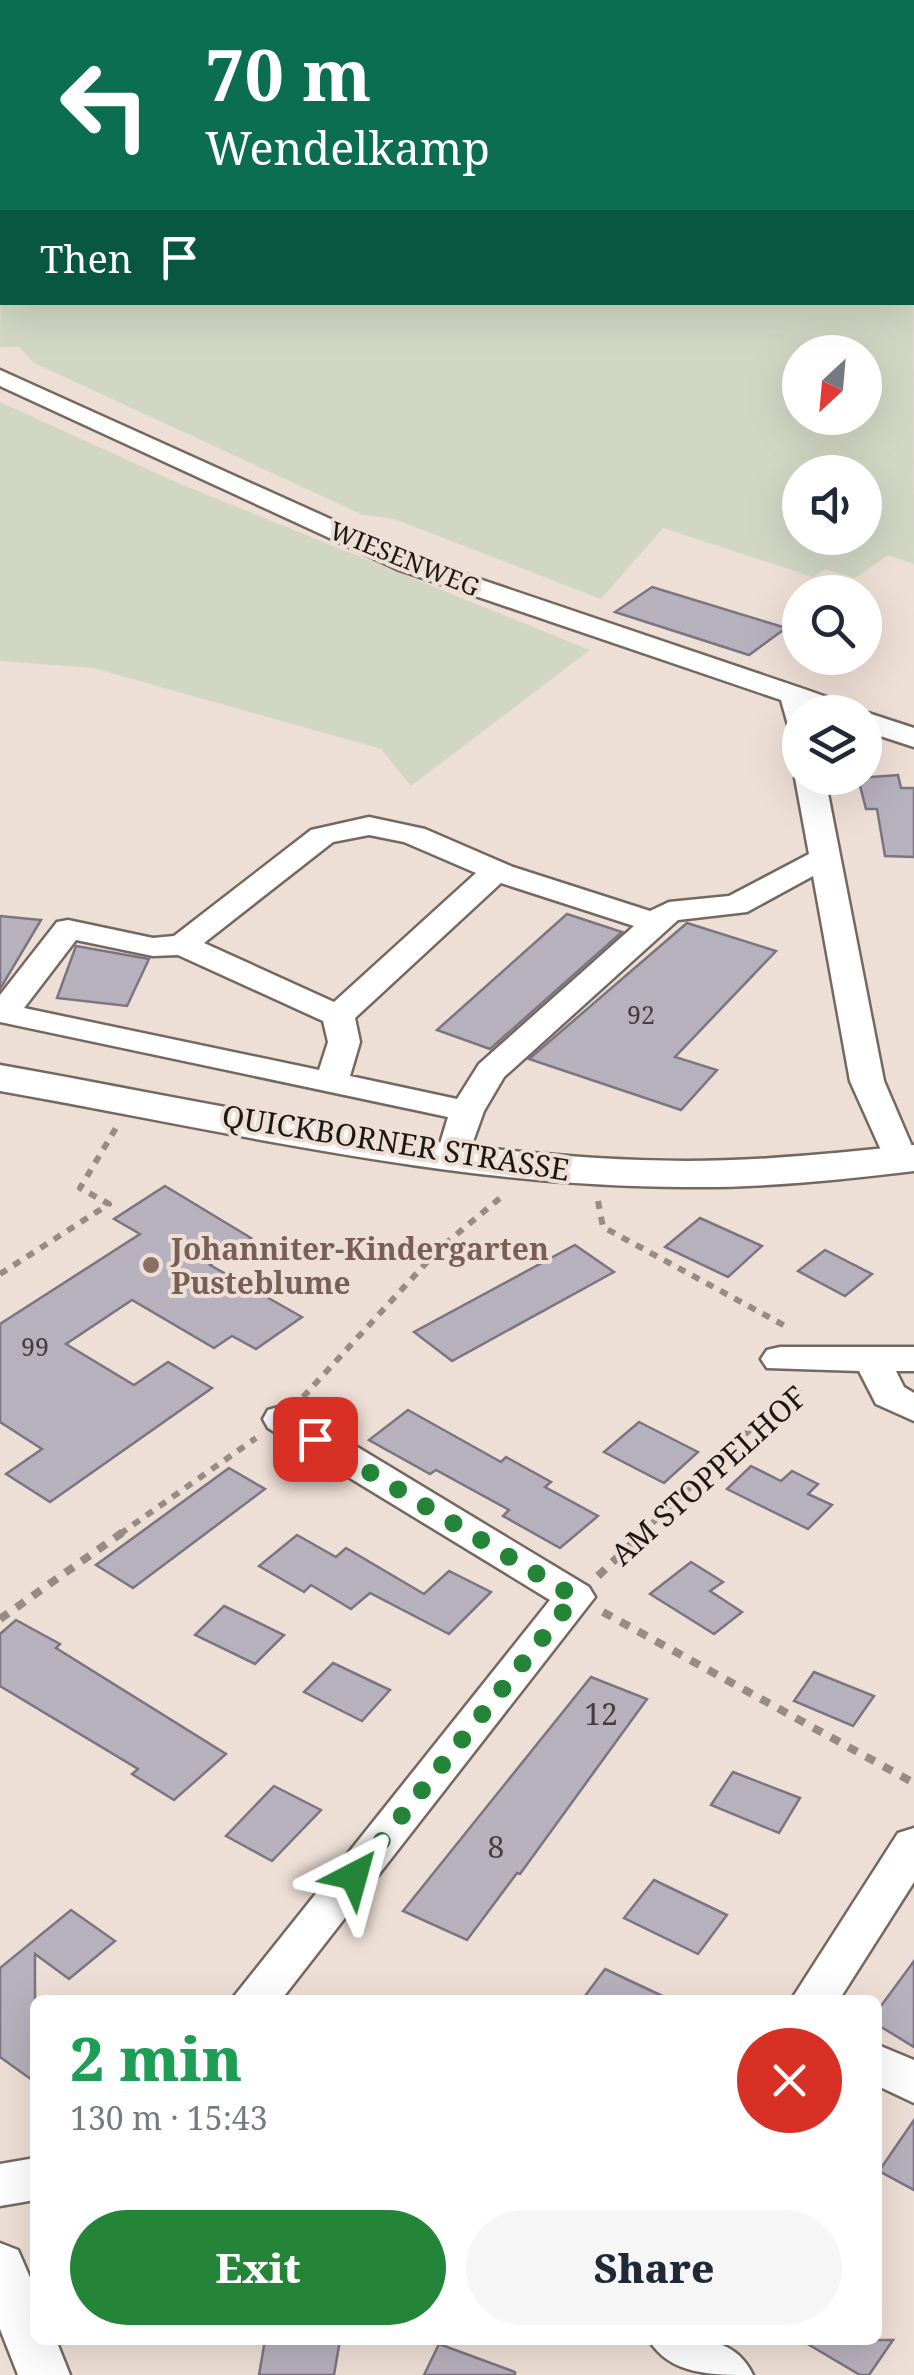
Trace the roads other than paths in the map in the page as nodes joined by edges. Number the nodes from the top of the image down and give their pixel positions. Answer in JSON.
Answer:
{"nodes":[{"id":1,"x":0,"y":377,"type":"edge"},
{"id":2,"x":794,"y":695,"type":"edge"},
{"id":3,"x":882,"y":726,"type":"edge"},
{"id":4,"x":914,"y":738,"type":"edge"},
{"id":5,"x":813,"y":795,"type":"edge"},
{"id":6,"x":825,"y":858,"type":"junction"},
{"id":7,"x":496,"y":871,"type":"junction"},
{"id":8,"x":655,"y":923,"type":"junction"},
{"id":9,"x":182,"y":945,"type":"junction"},
{"id":10,"x":338,"y":1016,"type":"junction"},
{"id":11,"x":0,"y":1078,"type":"edge"},
{"id":12,"x":331,"y":1082,"type":"junction"},
{"id":13,"x":468,"y":1111,"type":"junction"},
{"id":14,"x":453,"y":1156,"type":"junction"},
{"id":15,"x":907,"y":1160,"type":"edge"},
{"id":16,"x":780,"y":1358,"type":"dead end"},
{"id":17,"x":859,"y":1358,"type":"junction"},
{"id":18,"x":914,"y":1359,"type":"edge"},
{"id":19,"x":914,"y":1410,"type":"edge"},
{"id":20,"x":282,"y":1419,"type":"dead end"},
{"id":21,"x":914,"y":1846,"type":"edge"},
{"id":22,"x":258,"y":1995,"type":"edge"},
{"id":23,"x":817,"y":1995,"type":"edge"},
{"id":24,"x":882,"y":2066,"type":"edge"},
{"id":25,"x":914,"y":2083,"type":"edge"},
{"id":26,"x":30,"y":2180,"type":"edge"},
{"id":27,"x":0,"y":2185,"type":"edge"},
{"id":28,"x":0,"y":2264,"type":"edge"},
{"id":29,"x":30,"y":2340,"type":"edge"},
{"id":30,"x":32,"y":2345,"type":"edge"},
{"id":31,"x":683,"y":2345,"type":"edge"},
{"id":32,"x":44,"y":2375,"type":"edge"},
{"id":33,"x":728,"y":2375,"type":"edge"}],
"edges":[{"from":1,"to":2,"type":"street","name":"WIESENWEG"},
{"from":3,"to":4,"type":"street"},
{"from":5,"to":6,"type":"street"},
{"from":6,"to":8,"type":"street"},
{"from":6,"to":15,"type":"street"},
{"from":7,"to":8,"type":"street"},
{"from":7,"to":9,"type":"street"},
{"from":7,"to":10,"type":"street"},
{"from":8,"to":13,"type":"street"},
{"from":9,"to":10,"type":"street"},
{"from":9,"to":12,"type":"street"},
{"from":10,"to":12,"type":"street"},
{"from":11,"to":14,"type":"main road","name":"QUICKBORNER STRASSE"},
{"from":12,"to":13,"type":"street"},
{"from":13,"to":14,"type":"street"},
{"from":14,"to":15,"type":"main road","name":"QUICKBORNER STRASSE"},
{"from":16,"to":17,"type":"street","name":"AM STOPPELHOF"},
{"from":17,"to":18,"type":"street","name":"AM STOPPELHOF"},
{"from":17,"to":19,"type":"street"},
{"from":20,"to":22,"type":"street"},
{"from":21,"to":23,"type":"street"},
{"from":24,"to":25,"type":"street"},
{"from":26,"to":27,"type":"street"},
{"from":28,"to":29,"type":"street"},
{"from":30,"to":32,"type":"street"},
{"from":31,"to":33,"type":"street"}]}
